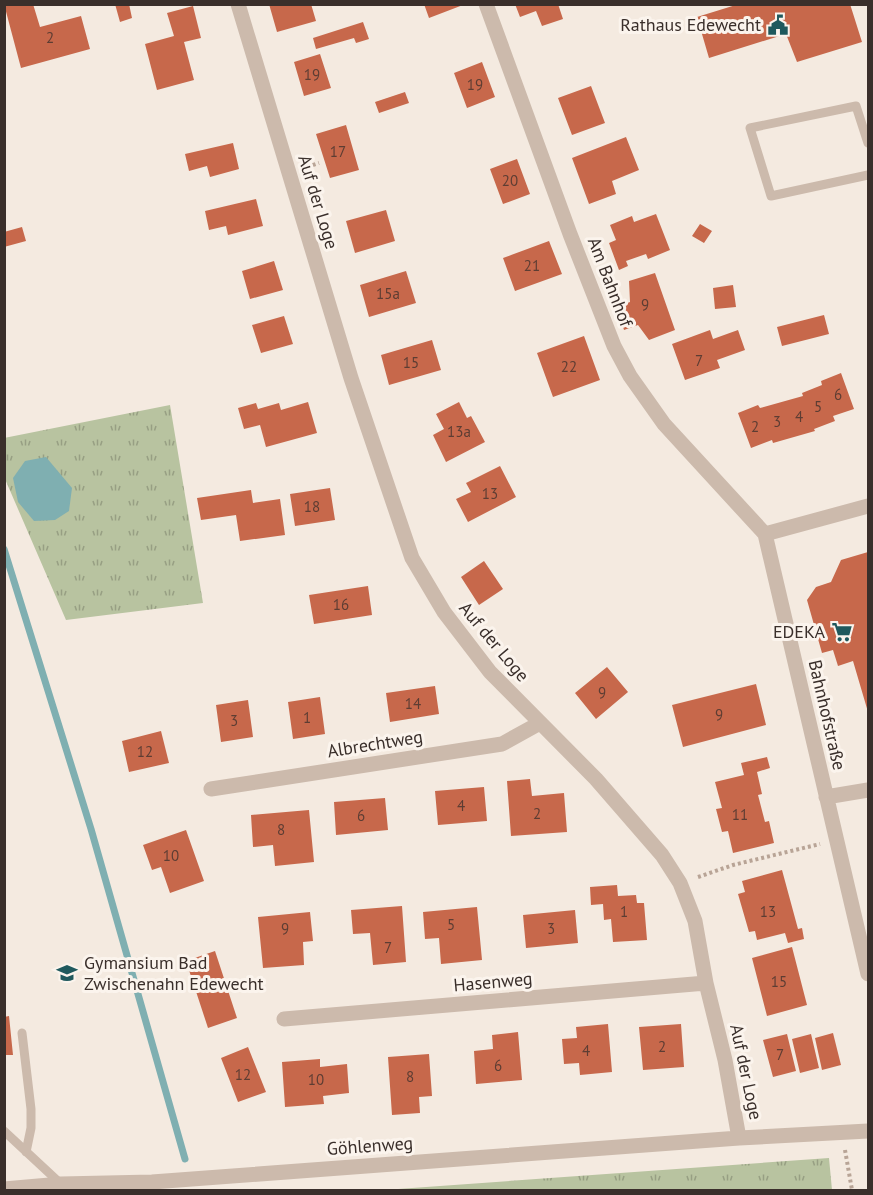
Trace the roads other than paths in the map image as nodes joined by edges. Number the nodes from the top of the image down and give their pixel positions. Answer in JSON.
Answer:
{"nodes":[{"id":1,"x":238,"y":4,"type":"edge"},
{"id":2,"x":486,"y":4,"type":"edge"},
{"id":3,"x":868,"y":143,"type":"edge"},
{"id":4,"x":868,"y":175,"type":"edge"},
{"id":5,"x":868,"y":506,"type":"edge"},
{"id":6,"x":765,"y":534,"type":"junction"},
{"id":7,"x":540,"y":723,"type":"junction"},
{"id":8,"x":211,"y":789,"type":"dead end"},
{"id":9,"x":868,"y":790,"type":"edge"},
{"id":10,"x":826,"y":797,"type":"junction"},
{"id":11,"x":868,"y":974,"type":"edge"},
{"id":12,"x":706,"y":983,"type":"junction"},
{"id":13,"x":284,"y":1019,"type":"dead end"},
{"id":14,"x":22,"y":1033,"type":"dead end"},
{"id":15,"x":4,"y":1131,"type":"edge"},
{"id":16,"x":868,"y":1131,"type":"edge"},
{"id":17,"x":739,"y":1138,"type":"junction"},
{"id":18,"x":26,"y":1152,"type":"junction"},
{"id":19,"x":61,"y":1184,"type":"junction"},
{"id":20,"x":153,"y":1186,"type":"edge"},
{"id":21,"x":4,"y":1189,"type":"edge"}],
"edges":[{"from":1,"to":7,"type":"street","name":"Auf der Loge"},
{"from":2,"to":6,"type":"street","name":"Am Bahnhof"},
{"from":3,"to":4,"type":"lane"},
{"from":5,"to":6,"type":"street"},
{"from":6,"to":10,"type":"street","name":"Bahnhofstraße"},
{"from":7,"to":8,"type":"street","name":"Albrechtweg"},
{"from":7,"to":12,"type":"street","name":"Auf der Loge"},
{"from":9,"to":10,"type":"street"},
{"from":10,"to":11,"type":"street","name":"Bahnhofstraße"},
{"from":12,"to":13,"type":"street","name":"Hasenweg"},
{"from":12,"to":17,"type":"street","name":"Auf der Loge"},
{"from":14,"to":18,"type":"lane"},
{"from":15,"to":18,"type":"lane"},
{"from":16,"to":17,"type":"street","name":"Auf der Loge"},
{"from":17,"to":20,"type":"street","name":"Göhlenweg"},
{"from":18,"to":19,"type":"lane"},
{"from":19,"to":20,"type":"street","name":"Göhlenweg"},
{"from":19,"to":21,"type":"street","name":"Göhlenweg"}]}
